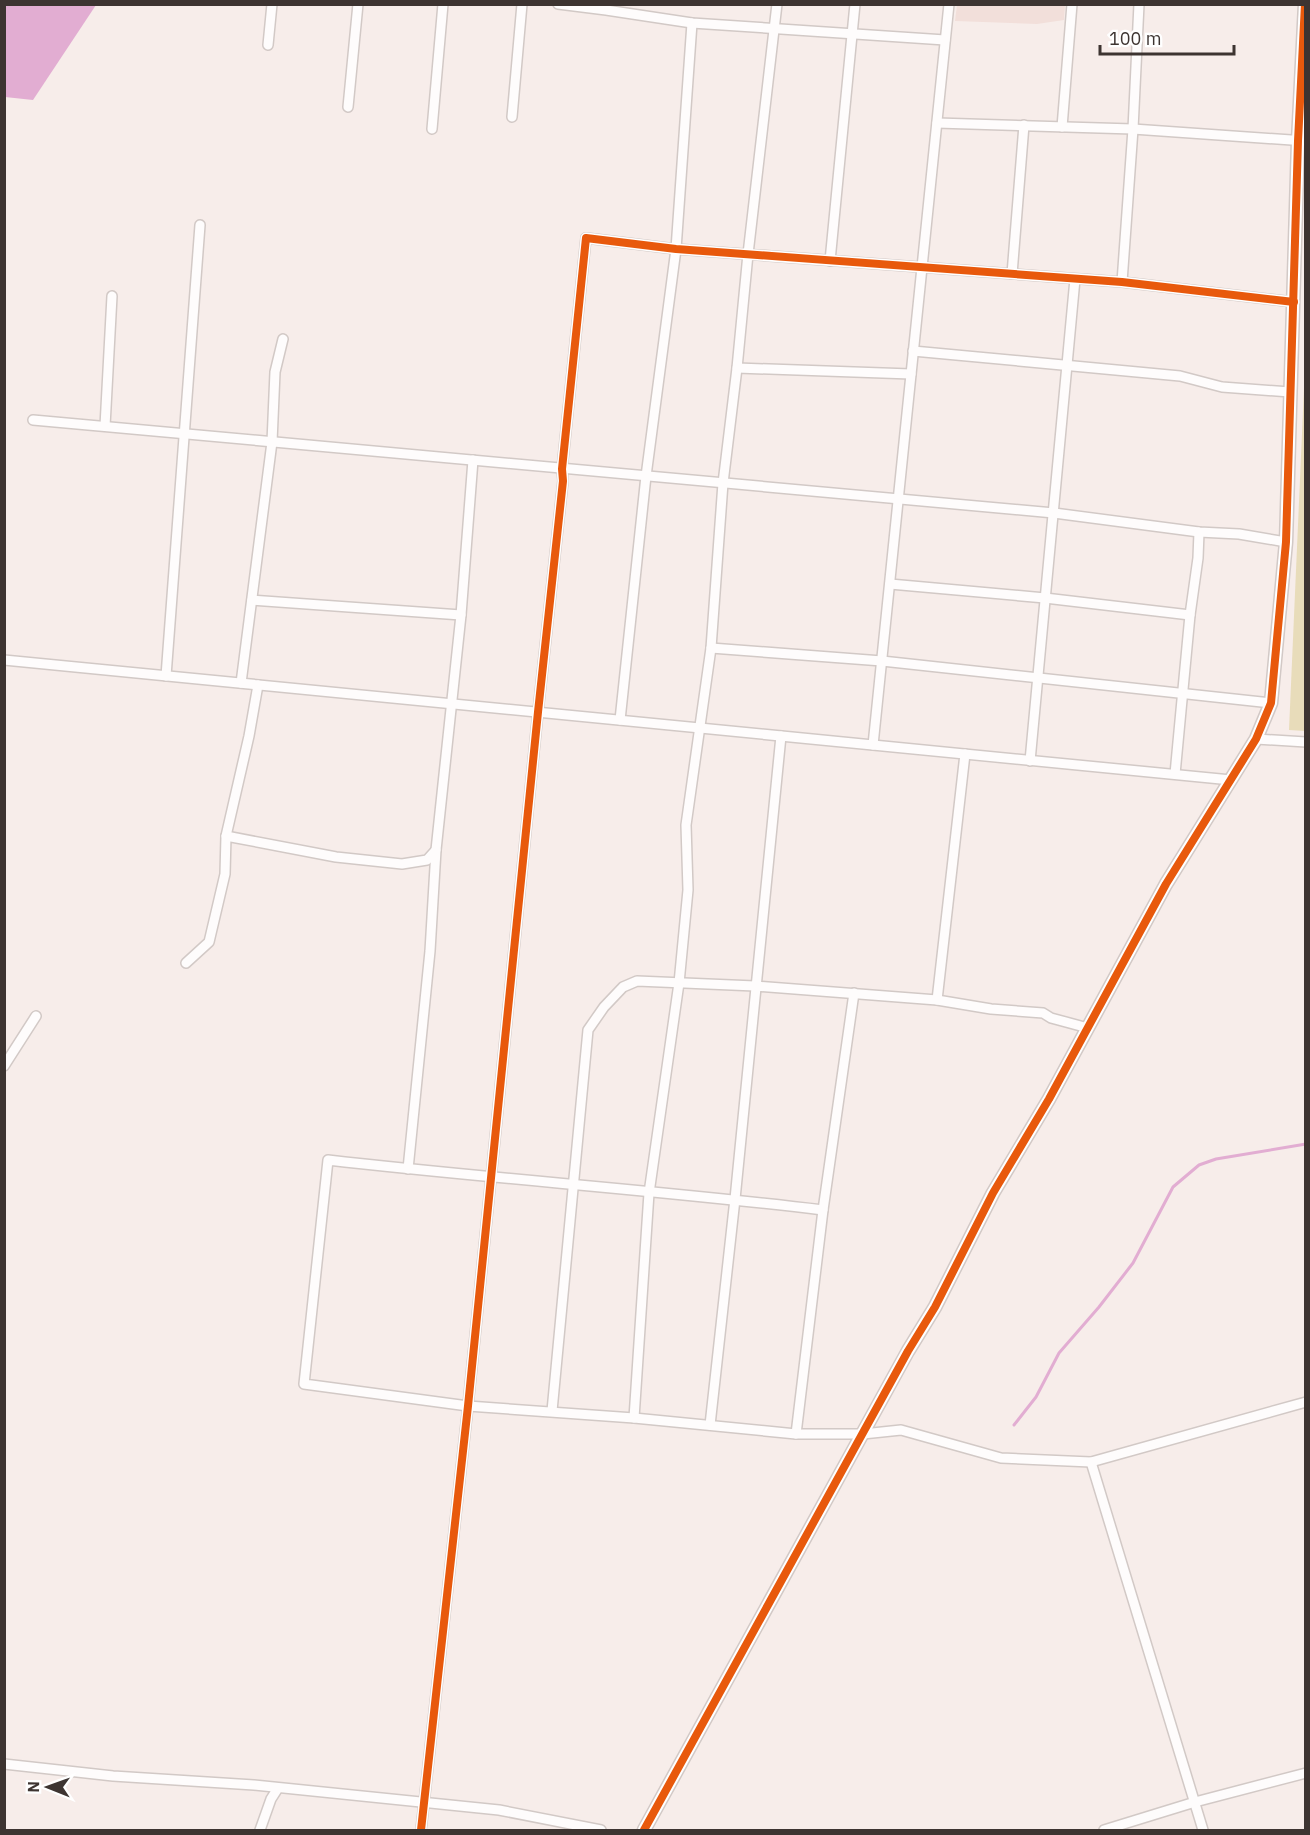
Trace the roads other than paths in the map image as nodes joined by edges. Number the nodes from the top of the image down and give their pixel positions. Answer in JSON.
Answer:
{"nodes":[{"id":1,"x":272,"y":4,"type":"edge"},
{"id":2,"x":358,"y":4,"type":"edge"},
{"id":3,"x":443,"y":4,"type":"edge"},
{"id":4,"x":522,"y":4,"type":"edge"},
{"id":5,"x":558,"y":4,"type":"edge"},
{"id":6,"x":777,"y":4,"type":"edge"},
{"id":7,"x":855,"y":4,"type":"edge"},
{"id":8,"x":949,"y":4,"type":"edge"},
{"id":9,"x":1072,"y":4,"type":"edge"},
{"id":10,"x":1139,"y":4,"type":"edge"},
{"id":11,"x":1305,"y":4,"type":"edge"},
{"id":12,"x":607,"y":7,"type":"edge"},
{"id":13,"x":692,"y":23,"type":"junction"},
{"id":14,"x":774,"y":30,"type":"junction"},
{"id":15,"x":852,"y":34,"type":"junction"},
{"id":16,"x":1304,"y":39,"type":"edge"},
{"id":17,"x":945,"y":40,"type":"junction"},
{"id":18,"x":268,"y":45,"type":"dead end"},
{"id":19,"x":348,"y":107,"type":"dead end"},
{"id":20,"x":512,"y":117,"type":"dead end"},
{"id":21,"x":937,"y":123,"type":"junction"},
{"id":22,"x":1024,"y":125,"type":"junction"},
{"id":23,"x":1062,"y":127,"type":"junction"},
{"id":24,"x":432,"y":129,"type":"dead end"},
{"id":25,"x":1133,"y":129,"type":"junction"},
{"id":26,"x":1302,"y":141,"type":"edge"},
{"id":27,"x":200,"y":225,"type":"dead end"},
{"id":28,"x":676,"y":249,"type":"junction"},
{"id":29,"x":748,"y":254,"type":"junction"},
{"id":30,"x":830,"y":261,"type":"junction"},
{"id":31,"x":922,"y":268,"type":"junction"},
{"id":32,"x":1012,"y":274,"type":"junction"},
{"id":33,"x":1075,"y":279,"type":"junction"},
{"id":34,"x":1122,"y":282,"type":"junction"},
{"id":35,"x":112,"y":296,"type":"dead end"},
{"id":36,"x":1294,"y":302,"type":"junction"},
{"id":37,"x":283,"y":339,"type":"dead end"},
{"id":38,"x":913,"y":351,"type":"junction"},
{"id":39,"x":1066,"y":365,"type":"junction"},
{"id":40,"x":737,"y":368,"type":"junction"},
{"id":41,"x":911,"y":374,"type":"junction"},
{"id":42,"x":1290,"y":392,"type":"junction"},
{"id":43,"x":33,"y":420,"type":"dead end"},
{"id":44,"x":105,"y":426,"type":"junction"},
{"id":45,"x":184,"y":434,"type":"junction"},
{"id":46,"x":272,"y":442,"type":"junction"},
{"id":47,"x":472,"y":460,"type":"junction"},
{"id":48,"x":562,"y":469,"type":"junction"},
{"id":49,"x":646,"y":476,"type":"junction"},
{"id":50,"x":723,"y":483,"type":"junction"},
{"id":51,"x":898,"y":499,"type":"junction"},
{"id":52,"x":1054,"y":513,"type":"junction"},
{"id":53,"x":1199,"y":532,"type":"junction"},
{"id":54,"x":1286,"y":542,"type":"junction"},
{"id":55,"x":890,"y":584,"type":"junction"},
{"id":56,"x":1045,"y":598,"type":"junction"},
{"id":57,"x":252,"y":600,"type":"junction"},
{"id":58,"x":461,"y":615,"type":"junction"},
{"id":59,"x":1190,"y":615,"type":"junction"},
{"id":60,"x":711,"y":648,"type":"junction"},
{"id":61,"x":4,"y":660,"type":"edge"},
{"id":62,"x":882,"y":661,"type":"junction"},
{"id":63,"x":166,"y":676,"type":"junction"},
{"id":64,"x":1038,"y":677,"type":"junction"},
{"id":65,"x":241,"y":683,"type":"junction"},
{"id":66,"x":258,"y":685,"type":"junction"},
{"id":67,"x":1184,"y":692,"type":"junction"},
{"id":68,"x":1271,"y":703,"type":"junction"},
{"id":69,"x":453,"y":704,"type":"junction"},
{"id":70,"x":538,"y":712,"type":"junction"},
{"id":71,"x":620,"y":720,"type":"junction"},
{"id":72,"x":699,"y":728,"type":"junction"},
{"id":73,"x":781,"y":736,"type":"junction"},
{"id":74,"x":1256,"y":739,"type":"junction"},
{"id":75,"x":1305,"y":742,"type":"edge"},
{"id":76,"x":873,"y":745,"type":"junction"},
{"id":77,"x":965,"y":754,"type":"junction"},
{"id":78,"x":1030,"y":761,"type":"junction"},
{"id":79,"x":1175,"y":774,"type":"junction"},
{"id":80,"x":1232,"y":780,"type":"junction"},
{"id":81,"x":226,"y":836,"type":"junction"},
{"id":82,"x":436,"y":850,"type":"junction"},
{"id":83,"x":186,"y":963,"type":"dead end"},
{"id":84,"x":680,"y":983,"type":"junction"},
{"id":85,"x":755,"y":986,"type":"junction"},
{"id":86,"x":854,"y":993,"type":"junction"},
{"id":87,"x":937,"y":1000,"type":"junction"},
{"id":88,"x":36,"y":1016,"type":"dead end"},
{"id":89,"x":1088,"y":1028,"type":"junction"},
{"id":90,"x":4,"y":1066,"type":"edge"},
{"id":91,"x":408,"y":1170,"type":"junction"},
{"id":92,"x":491,"y":1177,"type":"junction"},
{"id":93,"x":574,"y":1186,"type":"junction"},
{"id":94,"x":649,"y":1193,"type":"junction"},
{"id":95,"x":735,"y":1199,"type":"junction"},
{"id":96,"x":823,"y":1210,"type":"junction"},
{"id":97,"x":1305,"y":1402,"type":"edge"},
{"id":98,"x":468,"y":1406,"type":"junction"},
{"id":99,"x":552,"y":1411,"type":"junction"},
{"id":100,"x":634,"y":1418,"type":"junction"},
{"id":101,"x":710,"y":1425,"type":"junction"},
{"id":102,"x":796,"y":1434,"type":"junction"},
{"id":103,"x":863,"y":1434,"type":"junction"},
{"id":104,"x":1091,"y":1462,"type":"junction"},
{"id":105,"x":4,"y":1764,"type":"edge"},
{"id":106,"x":1305,"y":1773,"type":"edge"},
{"id":107,"x":278,"y":1788,"type":"junction"},
{"id":108,"x":423,"y":1802,"type":"junction"},
{"id":109,"x":1195,"y":1802,"type":"junction"},
{"id":110,"x":260,"y":1830,"type":"edge"},
{"id":111,"x":421,"y":1830,"type":"edge"},
{"id":112,"x":601,"y":1830,"type":"edge"},
{"id":113,"x":644,"y":1830,"type":"edge"},
{"id":114,"x":1104,"y":1830,"type":"edge"},
{"id":115,"x":1203,"y":1830,"type":"edge"}],
"edges":[{"from":1,"to":18,"type":"street"},
{"from":2,"to":19,"type":"street"},
{"from":3,"to":24,"type":"street"},
{"from":4,"to":20,"type":"street"},
{"from":5,"to":12,"type":"street"},
{"from":6,"to":14,"type":"street"},
{"from":7,"to":15,"type":"street"},
{"from":8,"to":17,"type":"street"},
{"from":9,"to":23,"type":"street"},
{"from":10,"to":25,"type":"street"},
{"from":11,"to":16,"type":"street"},
{"from":12,"to":13,"type":"street"},
{"from":13,"to":14,"type":"street"},
{"from":13,"to":28,"type":"street"},
{"from":14,"to":15,"type":"street"},
{"from":14,"to":29,"type":"street"},
{"from":15,"to":17,"type":"street"},
{"from":15,"to":30,"type":"street"},
{"from":16,"to":26,"type":"street"},
{"from":17,"to":21,"type":"street"},
{"from":21,"to":22,"type":"street"},
{"from":21,"to":31,"type":"street"},
{"from":22,"to":23,"type":"street"},
{"from":22,"to":32,"type":"street"},
{"from":23,"to":25,"type":"street"},
{"from":25,"to":26,"type":"street"},
{"from":25,"to":34,"type":"street"},
{"from":26,"to":36,"type":"street"},
{"from":27,"to":45,"type":"street"},
{"from":28,"to":29,"type":"street"},
{"from":28,"to":48,"type":"street"},
{"from":28,"to":49,"type":"street"},
{"from":29,"to":30,"type":"street"},
{"from":29,"to":40,"type":"street"},
{"from":30,"to":31,"type":"street"},
{"from":31,"to":32,"type":"street"},
{"from":31,"to":38,"type":"street"},
{"from":32,"to":33,"type":"street"},
{"from":33,"to":34,"type":"street"},
{"from":33,"to":39,"type":"street"},
{"from":34,"to":36,"type":"street"},
{"from":35,"to":44,"type":"street"},
{"from":36,"to":42,"type":"street"},
{"from":37,"to":46,"type":"street"},
{"from":38,"to":39,"type":"street"},
{"from":38,"to":41,"type":"street"},
{"from":39,"to":42,"type":"street"},
{"from":39,"to":52,"type":"street"},
{"from":40,"to":41,"type":"street"},
{"from":40,"to":50,"type":"street"},
{"from":41,"to":51,"type":"street"},
{"from":42,"to":54,"type":"street"},
{"from":43,"to":44,"type":"street"},
{"from":44,"to":45,"type":"street"},
{"from":45,"to":46,"type":"street"},
{"from":45,"to":63,"type":"street"},
{"from":46,"to":47,"type":"street"},
{"from":46,"to":57,"type":"street"},
{"from":47,"to":48,"type":"street"},
{"from":47,"to":58,"type":"street"},
{"from":48,"to":49,"type":"street"},
{"from":48,"to":70,"type":"street"},
{"from":49,"to":50,"type":"street"},
{"from":49,"to":71,"type":"street"},
{"from":50,"to":51,"type":"street"},
{"from":50,"to":60,"type":"street"},
{"from":51,"to":52,"type":"street"},
{"from":51,"to":55,"type":"street"},
{"from":52,"to":53,"type":"street"},
{"from":52,"to":56,"type":"street"},
{"from":53,"to":54,"type":"street"},
{"from":53,"to":59,"type":"street"},
{"from":54,"to":68,"type":"street"},
{"from":55,"to":56,"type":"street"},
{"from":55,"to":62,"type":"street"},
{"from":56,"to":59,"type":"street"},
{"from":56,"to":64,"type":"street"},
{"from":57,"to":58,"type":"street"},
{"from":57,"to":65,"type":"street"},
{"from":58,"to":69,"type":"street"},
{"from":59,"to":67,"type":"street"},
{"from":60,"to":62,"type":"street"},
{"from":60,"to":72,"type":"street"},
{"from":61,"to":63,"type":"street"},
{"from":62,"to":64,"type":"street"},
{"from":62,"to":76,"type":"street"},
{"from":63,"to":65,"type":"street"},
{"from":64,"to":67,"type":"street"},
{"from":64,"to":78,"type":"street"},
{"from":65,"to":66,"type":"street"},
{"from":66,"to":69,"type":"street"},
{"from":66,"to":81,"type":"street"},
{"from":67,"to":68,"type":"street"},
{"from":67,"to":79,"type":"street"},
{"from":68,"to":74,"type":"street"},
{"from":69,"to":70,"type":"street"},
{"from":69,"to":82,"type":"street"},
{"from":70,"to":71,"type":"street"},
{"from":70,"to":92,"type":"street"},
{"from":71,"to":72,"type":"street"},
{"from":72,"to":73,"type":"street"},
{"from":72,"to":84,"type":"street"},
{"from":73,"to":76,"type":"street"},
{"from":73,"to":85,"type":"street"},
{"from":74,"to":75,"type":"street"},
{"from":74,"to":80,"type":"street"},
{"from":76,"to":77,"type":"street"},
{"from":77,"to":78,"type":"street"},
{"from":77,"to":87,"type":"street"},
{"from":78,"to":79,"type":"street"},
{"from":79,"to":80,"type":"street"},
{"from":80,"to":89,"type":"street"},
{"from":81,"to":82,"type":"street"},
{"from":81,"to":83,"type":"street"},
{"from":82,"to":91,"type":"street"},
{"from":84,"to":85,"type":"street"},
{"from":84,"to":93,"type":"street"},
{"from":84,"to":94,"type":"street"},
{"from":85,"to":86,"type":"street"},
{"from":85,"to":95,"type":"street"},
{"from":86,"to":87,"type":"street"},
{"from":86,"to":96,"type":"street"},
{"from":87,"to":89,"type":"street"},
{"from":88,"to":90,"type":"street"},
{"from":89,"to":103,"type":"street"},
{"from":91,"to":92,"type":"street"},
{"from":91,"to":98,"type":"street"},
{"from":92,"to":93,"type":"street"},
{"from":92,"to":98,"type":"street"},
{"from":93,"to":94,"type":"street"},
{"from":93,"to":99,"type":"street"},
{"from":94,"to":95,"type":"street"},
{"from":94,"to":100,"type":"street"},
{"from":95,"to":96,"type":"street"},
{"from":95,"to":101,"type":"street"},
{"from":96,"to":102,"type":"street"},
{"from":97,"to":104,"type":"street"},
{"from":98,"to":99,"type":"street"},
{"from":98,"to":108,"type":"street"},
{"from":99,"to":100,"type":"street"},
{"from":100,"to":101,"type":"street"},
{"from":101,"to":102,"type":"street"},
{"from":102,"to":103,"type":"street"},
{"from":103,"to":104,"type":"street"},
{"from":103,"to":113,"type":"street"},
{"from":104,"to":109,"type":"street"},
{"from":105,"to":107,"type":"street"},
{"from":106,"to":109,"type":"street"},
{"from":107,"to":108,"type":"street"},
{"from":107,"to":110,"type":"street"},
{"from":108,"to":111,"type":"street"},
{"from":108,"to":112,"type":"street"},
{"from":109,"to":114,"type":"street"},
{"from":109,"to":115,"type":"street"}]}
